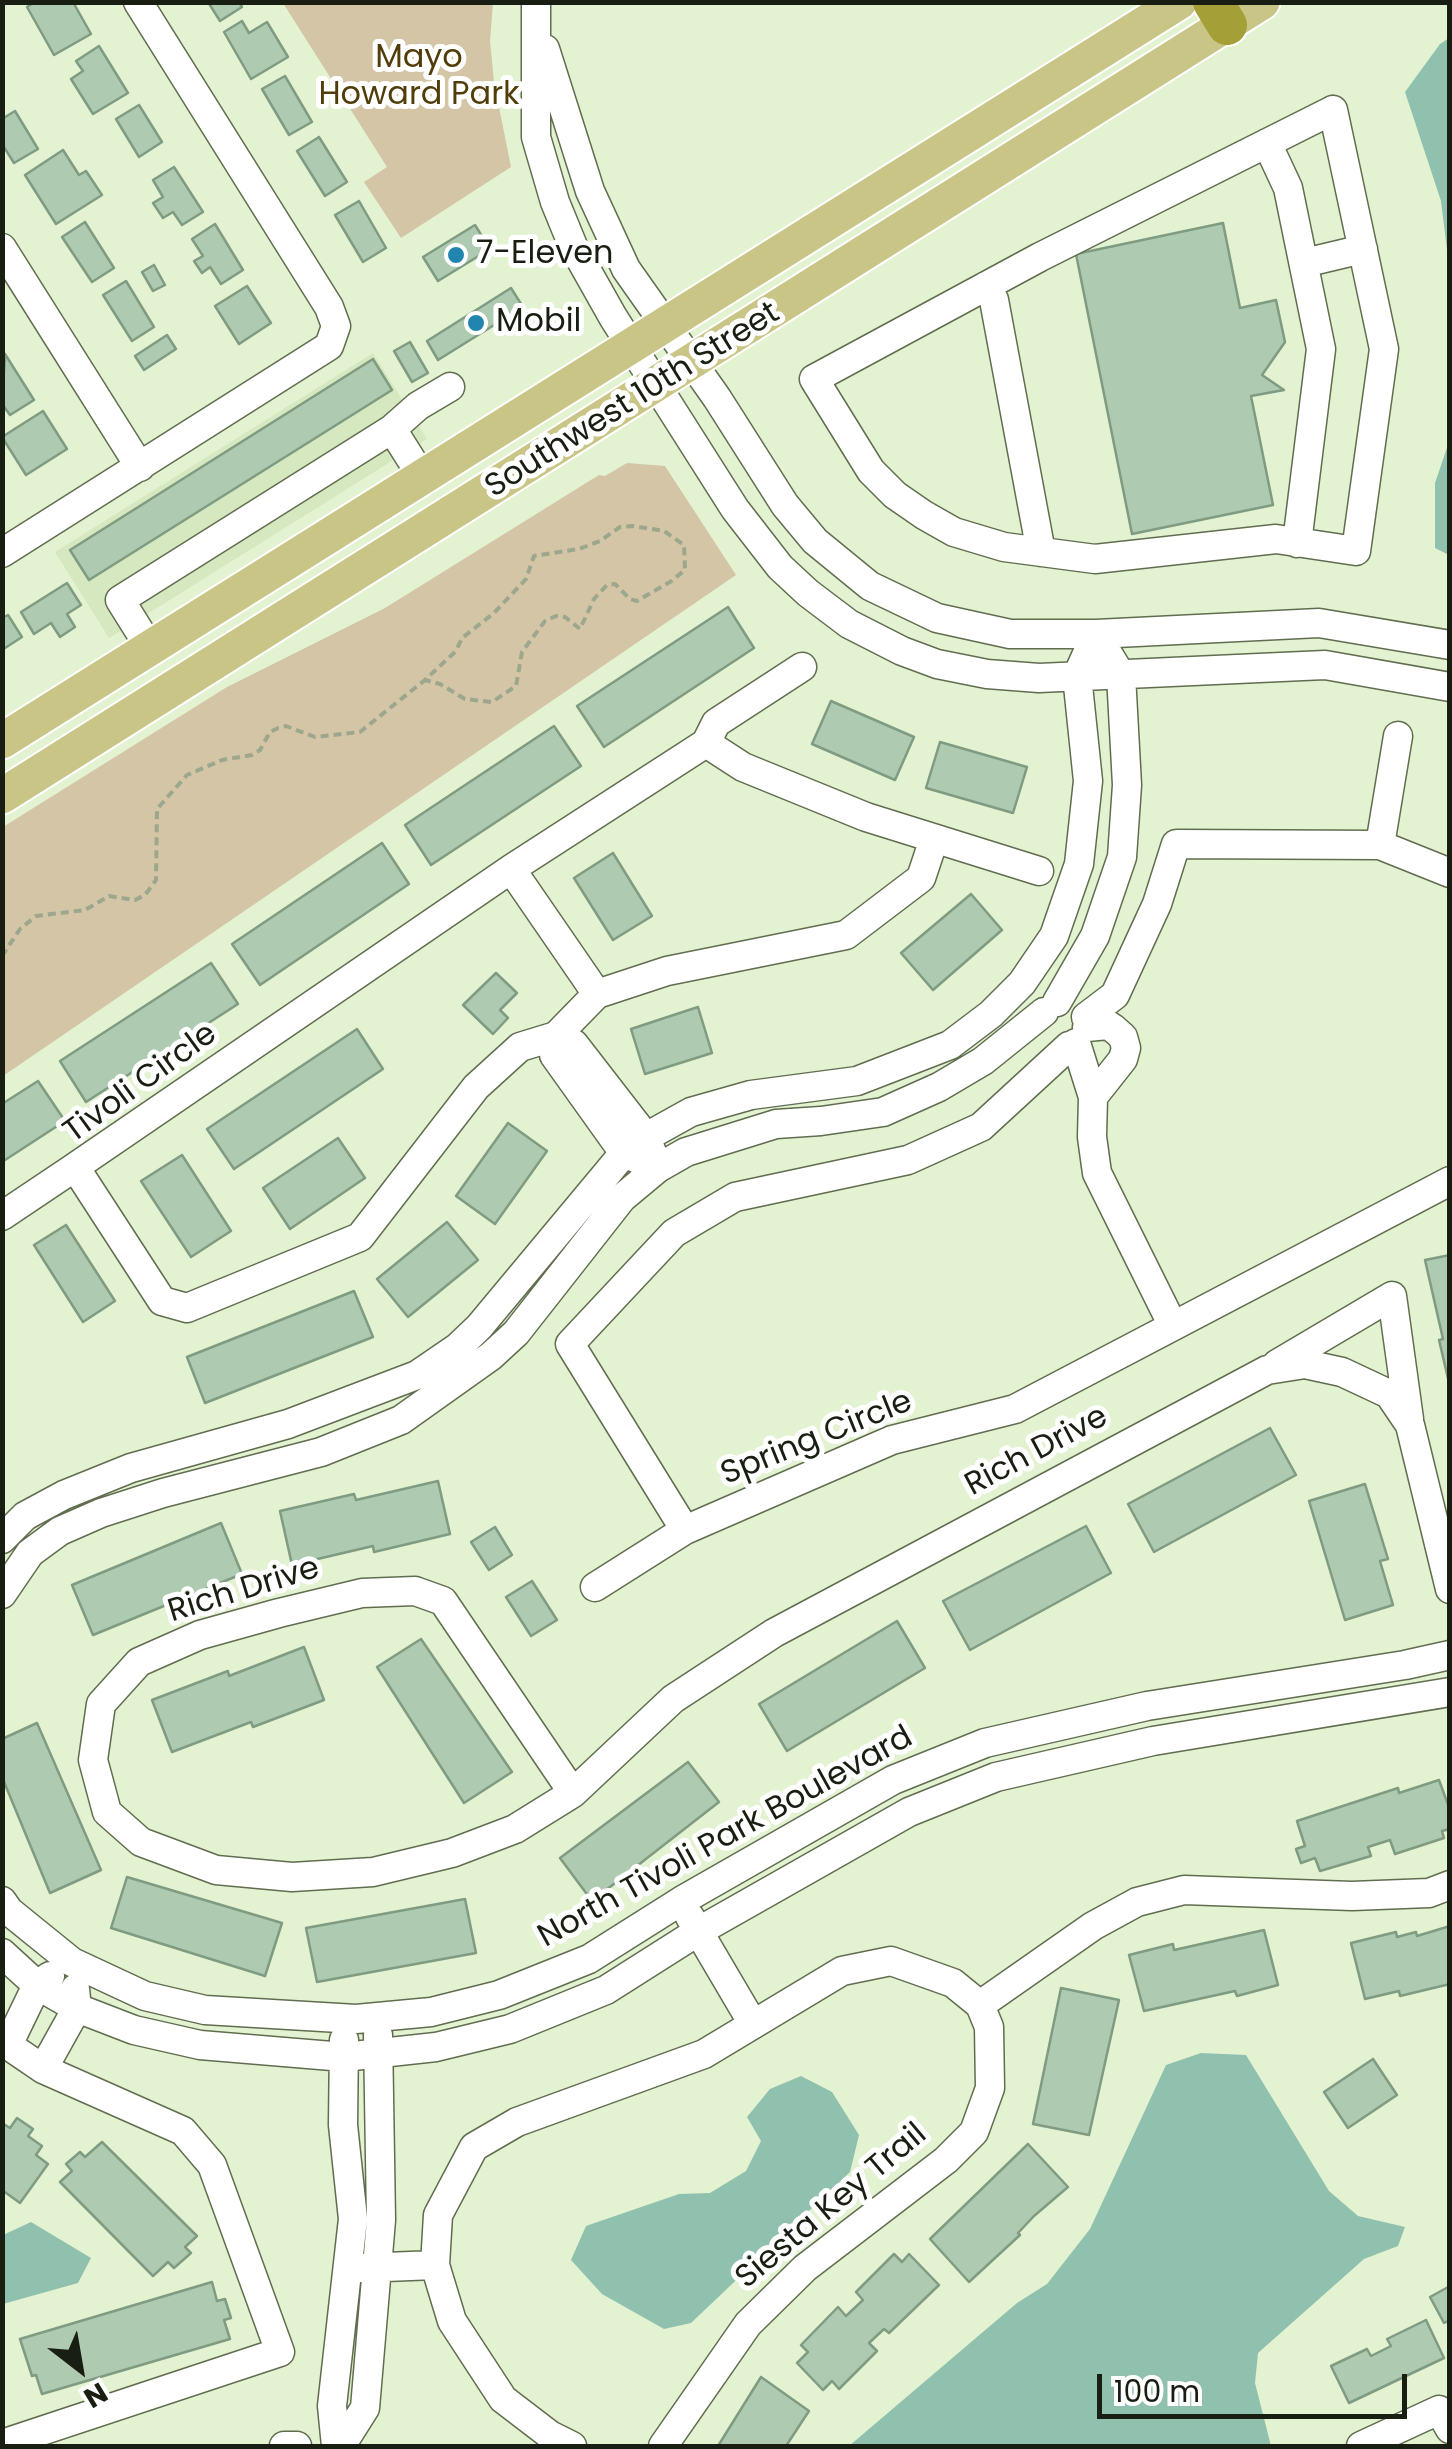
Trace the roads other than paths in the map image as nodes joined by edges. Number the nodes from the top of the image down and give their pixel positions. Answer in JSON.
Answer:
{"nodes":[{"id":1,"x":138,"y":2,"type":"edge"},
{"id":2,"x":1178,"y":2,"type":"edge"},
{"id":3,"x":1262,"y":2,"type":"edge"},
{"id":4,"x":1224,"y":10,"type":"edge"},
{"id":5,"x":536,"y":11,"type":"edge"},
{"id":6,"x":1267,"y":143,"type":"junction"},
{"id":7,"x":2,"y":248,"type":"edge"},
{"id":8,"x":1363,"y":249,"type":"junction"},
{"id":9,"x":1304,"y":263,"type":"junction"},
{"id":10,"x":986,"y":286,"type":"junction"},
{"id":11,"x":664,"y":324,"type":"junction"},
{"id":12,"x":631,"y":344,"type":"junction"},
{"id":13,"x":694,"y":363,"type":"junction"},
{"id":14,"x":657,"y":386,"type":"junction"},
{"id":15,"x":450,"y":387,"type":"dead end"},
{"id":16,"x":392,"y":430,"type":"junction"},
{"id":17,"x":140,"y":467,"type":"junction"},
{"id":18,"x":422,"y":476,"type":"junction"},
{"id":19,"x":1296,"y":542,"type":"junction"},
{"id":20,"x":2,"y":552,"type":"edge"},
{"id":21,"x":1041,"y":552,"type":"junction"},
{"id":22,"x":1096,"y":634,"type":"junction"},
{"id":23,"x":1450,"y":645,"type":"edge"},
{"id":24,"x":150,"y":648,"type":"junction"},
{"id":25,"x":802,"y":666,"type":"dead end"},
{"id":26,"x":1077,"y":676,"type":"junction"},
{"id":27,"x":1121,"y":676,"type":"junction"},
{"id":28,"x":1450,"y":687,"type":"edge"},
{"id":29,"x":1398,"y":736,"type":"dead end"},
{"id":30,"x":2,"y":741,"type":"edge"},
{"id":31,"x":706,"y":744,"type":"junction"},
{"id":32,"x":2,"y":796,"type":"edge"},
{"id":33,"x":934,"y":839,"type":"junction"},
{"id":34,"x":1380,"y":845,"type":"junction"},
{"id":35,"x":511,"y":869,"type":"junction"},
{"id":36,"x":1039,"y":871,"type":"dead end"},
{"id":37,"x":1450,"y":873,"type":"edge"},
{"id":38,"x":1022,"y":983,"type":"junction"},
{"id":39,"x":597,"y":994,"type":"junction"},
{"id":40,"x":1050,"y":1007,"type":"junction"},
{"id":41,"x":1079,"y":1033,"type":"junction"},
{"id":42,"x":556,"y":1036,"type":"junction"},
{"id":43,"x":1093,"y":1097,"type":"junction"},
{"id":44,"x":635,"y":1145,"type":"junction"},
{"id":45,"x":75,"y":1167,"type":"junction"},
{"id":46,"x":658,"y":1168,"type":"junction"},
{"id":47,"x":1450,"y":1182,"type":"edge"},
{"id":48,"x":2,"y":1216,"type":"edge"},
{"id":49,"x":511,"y":1285,"type":"junction"},
{"id":50,"x":536,"y":1309,"type":"junction"},
{"id":51,"x":1173,"y":1326,"type":"junction"},
{"id":52,"x":570,"y":1344,"type":"junction"},
{"id":53,"x":1268,"y":1370,"type":"junction"},
{"id":54,"x":1410,"y":1425,"type":"junction"},
{"id":55,"x":685,"y":1530,"type":"junction"},
{"id":56,"x":2,"y":1539,"type":"edge"},
{"id":57,"x":595,"y":1587,"type":"dead end"},
{"id":58,"x":1450,"y":1588,"type":"edge"},
{"id":59,"x":2,"y":1594,"type":"edge"},
{"id":60,"x":1450,"y":1655,"type":"edge"},
{"id":61,"x":1450,"y":1692,"type":"edge"},
{"id":62,"x":1116,"y":1713,"type":"junction"},
{"id":63,"x":1124,"y":1748,"type":"junction"},
{"id":64,"x":573,"y":1793,"type":"junction"},
{"id":65,"x":1450,"y":1886,"type":"edge"},
{"id":66,"x":2,"y":1901,"type":"edge"},
{"id":67,"x":680,"y":1901,"type":"junction"},
{"id":68,"x":699,"y":1932,"type":"junction"},
{"id":69,"x":2,"y":1954,"type":"edge"},
{"id":70,"x":72,"y":1962,"type":"junction"},
{"id":71,"x":36,"y":1985,"type":"junction"},
{"id":72,"x":980,"y":2005,"type":"junction"},
{"id":73,"x":77,"y":2008,"type":"junction"},
{"id":74,"x":376,"y":2017,"type":"junction"},
{"id":75,"x":343,"y":2018,"type":"junction"},
{"id":76,"x":753,"y":2024,"type":"junction"},
{"id":77,"x":5,"y":2043,"type":"edge"},
{"id":78,"x":379,"y":2053,"type":"junction"},
{"id":79,"x":344,"y":2057,"type":"junction"},
{"id":80,"x":43,"y":2069,"type":"junction"},
{"id":81,"x":435,"y":2265,"type":"junction"},
{"id":82,"x":363,"y":2268,"type":"junction"},
{"id":83,"x":1450,"y":2429,"type":"edge"},
{"id":84,"x":2,"y":2444,"type":"edge"},
{"id":85,"x":284,"y":2446,"type":"edge"},
{"id":86,"x":298,"y":2446,"type":"edge"},
{"id":87,"x":339,"y":2446,"type":"edge"},
{"id":88,"x":572,"y":2446,"type":"edge"},
{"id":89,"x":663,"y":2446,"type":"edge"},
{"id":90,"x":1361,"y":2446,"type":"edge"}],
"edges":[{"from":1,"to":17,"type":"street"},
{"from":2,"to":11,"type":"main road","name":"Southwest 10th Street"},
{"from":3,"to":4,"type":"main road","name":"Southwest 10th Street"},
{"from":4,"to":13,"type":"main road","name":"Southwest 10th Street"},
{"from":5,"to":11,"type":"street"},
{"from":5,"to":12,"type":"street"},
{"from":6,"to":8,"type":"street"},
{"from":6,"to":9,"type":"street"},
{"from":6,"to":10,"type":"street"},
{"from":7,"to":17,"type":"street"},
{"from":8,"to":9,"type":"street"},
{"from":8,"to":19,"type":"street"},
{"from":9,"to":19,"type":"street"},
{"from":10,"to":21,"type":"street"},
{"from":10,"to":21,"type":"street"},
{"from":11,"to":12,"type":"main road","name":"Southwest 10th Street"},
{"from":11,"to":13,"type":"street"},
{"from":12,"to":14,"type":"street"},
{"from":12,"to":18,"type":"main road","name":"Southwest 10th Street"},
{"from":13,"to":14,"type":"main road","name":"Southwest 10th Street"},
{"from":13,"to":22,"type":"street"},
{"from":14,"to":26,"type":"street"},
{"from":14,"to":32,"type":"main road","name":"Southwest 10th Street"},
{"from":15,"to":16,"type":"street"},
{"from":16,"to":18,"type":"street"},
{"from":16,"to":24,"type":"street"},
{"from":17,"to":20,"type":"street"},
{"from":18,"to":24,"type":"main road","name":"Southwest 10th Street"},
{"from":19,"to":21,"type":"street"},
{"from":22,"to":23,"type":"street"},
{"from":22,"to":26,"type":"street"},
{"from":22,"to":27,"type":"street"},
{"from":24,"to":30,"type":"main road","name":"Southwest 10th Street"},
{"from":25,"to":31,"type":"street","name":"Tivoli Circle"},
{"from":26,"to":27,"type":"street"},
{"from":26,"to":38,"type":"street"},
{"from":27,"to":28,"type":"street"},
{"from":27,"to":40,"type":"street"},
{"from":29,"to":34,"type":"street"},
{"from":31,"to":33,"type":"street"},
{"from":31,"to":35,"type":"street","name":"Tivoli Circle"},
{"from":33,"to":36,"type":"street"},
{"from":33,"to":39,"type":"street","name":"Tivoli Circle"},
{"from":34,"to":37,"type":"street"},
{"from":34,"to":41,"type":"street"},
{"from":35,"to":39,"type":"street"},
{"from":35,"to":45,"type":"street","name":"Tivoli Circle"},
{"from":38,"to":40,"type":"street"},
{"from":38,"to":44,"type":"street"},
{"from":39,"to":42,"type":"street","name":"Tivoli Circle"},
{"from":40,"to":41,"type":"street"},
{"from":40,"to":41,"type":"street"},
{"from":40,"to":46,"type":"street"},
{"from":41,"to":43,"type":"street"},
{"from":41,"to":43,"type":"street"},
{"from":41,"to":52,"type":"street"},
{"from":42,"to":44,"type":"street"},
{"from":42,"to":45,"type":"street","name":"Tivoli Circle"},
{"from":43,"to":51,"type":"street"},
{"from":44,"to":46,"type":"street"},
{"from":44,"to":49,"type":"street"},
{"from":45,"to":48,"type":"street"},
{"from":46,"to":50,"type":"street"},
{"from":47,"to":51,"type":"street","name":"Spring Circle"},
{"from":49,"to":50,"type":"street"},
{"from":49,"to":56,"type":"street"},
{"from":50,"to":52,"type":"street"},
{"from":50,"to":59,"type":"street"},
{"from":51,"to":55,"type":"street","name":"Spring Circle"},
{"from":52,"to":55,"type":"street"},
{"from":53,"to":54,"type":"street","name":"Rich Drive"},
{"from":53,"to":54,"type":"street"},
{"from":53,"to":64,"type":"street","name":"Rich Drive"},
{"from":54,"to":58,"type":"street","name":"Rich Drive"},
{"from":55,"to":57,"type":"street","name":"Spring Circle"},
{"from":60,"to":62,"type":"street","name":"North Tivoli Park Boulevard"},
{"from":61,"to":63,"type":"street","name":"North Tivoli Park Boulevard"},
{"from":62,"to":63,"type":"street"},
{"from":62,"to":67,"type":"street","name":"North Tivoli Park Boulevard"},
{"from":63,"to":68,"type":"street","name":"North Tivoli Park Boulevard"},
{"from":64,"to":64,"type":"street","name":"Rich Drive"},
{"from":65,"to":72,"type":"street"},
{"from":66,"to":70,"type":"street","name":"North Tivoli Park Boulevard"},
{"from":67,"to":68,"type":"street"},
{"from":67,"to":74,"type":"street","name":"North Tivoli Park Boulevard"},
{"from":68,"to":76,"type":"street"},
{"from":68,"to":78,"type":"street","name":"North Tivoli Park Boulevard"},
{"from":69,"to":71,"type":"street","name":"North Tivoli Park Boulevard"},
{"from":70,"to":71,"type":"street"},
{"from":70,"to":73,"type":"street"},
{"from":70,"to":75,"type":"street","name":"North Tivoli Park Boulevard"},
{"from":71,"to":73,"type":"street","name":"North Tivoli Park Boulevard"},
{"from":71,"to":77,"type":"street"},
{"from":72,"to":76,"type":"street"},
{"from":72,"to":89,"type":"street","name":"Siesta Key Trail"},
{"from":73,"to":79,"type":"street","name":"North Tivoli Park Boulevard"},
{"from":73,"to":80,"type":"street"},
{"from":74,"to":75,"type":"street","name":"North Tivoli Park Boulevard"},
{"from":74,"to":78,"type":"street"},
{"from":75,"to":79,"type":"street"},
{"from":76,"to":81,"type":"street"},
{"from":77,"to":80,"type":"street"},
{"from":78,"to":79,"type":"street","name":"North Tivoli Park Boulevard"},
{"from":78,"to":82,"type":"street"},
{"from":79,"to":82,"type":"street"},
{"from":80,"to":84,"type":"street"},
{"from":81,"to":82,"type":"street"},
{"from":81,"to":88,"type":"street"},
{"from":82,"to":87,"type":"street"},
{"from":83,"to":90,"type":"street"},
{"from":85,"to":86,"type":"street"}]}
